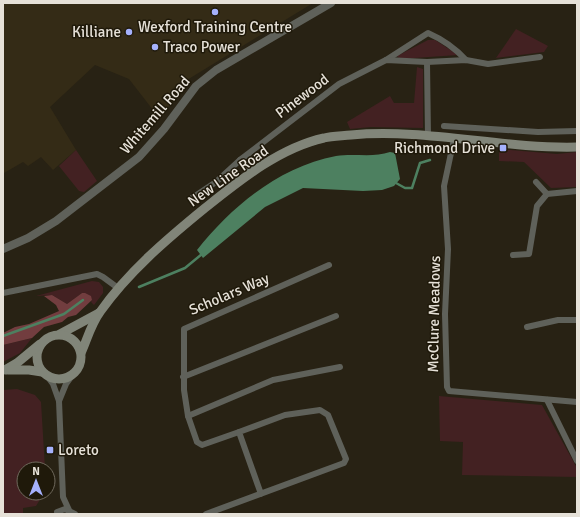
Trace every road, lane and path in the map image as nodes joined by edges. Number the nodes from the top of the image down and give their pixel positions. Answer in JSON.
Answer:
{"nodes":[{"id":1,"x":331,"y":3,"type":"edge"},
{"id":2,"x":540,"y":57,"type":"dead end"},
{"id":3,"x":386,"y":60,"type":"junction"},
{"id":4,"x":466,"y":60,"type":"junction"},
{"id":5,"x":427,"y":62,"type":"junction"},
{"id":6,"x":444,"y":126,"type":"dead end"},
{"id":7,"x":577,"y":131,"type":"edge"},
{"id":8,"x":538,"y":132,"type":"junction"},
{"id":9,"x":428,"y":137,"type":"junction"},
{"id":10,"x":454,"y":139,"type":"junction"},
{"id":11,"x":536,"y":146,"type":"junction"},
{"id":12,"x":577,"y":147,"type":"edge"},
{"id":13,"x":240,"y":160,"type":"junction"},
{"id":14,"x":250,"y":173,"type":"junction"},
{"id":15,"x":536,"y":182,"type":"dead end"},
{"id":16,"x":577,"y":191,"type":"edge"},
{"id":17,"x":547,"y":194,"type":"junction"},
{"id":18,"x":192,"y":198,"type":"dead end"},
{"id":19,"x":3,"y":249,"type":"edge"},
{"id":20,"x":513,"y":255,"type":"dead end"},
{"id":21,"x":329,"y":265,"type":"dead end"},
{"id":22,"x":118,"y":288,"type":"junction"},
{"id":23,"x":3,"y":293,"type":"edge"},
{"id":24,"x":99,"y":313,"type":"junction"},
{"id":25,"x":336,"y":316,"type":"dead end"},
{"id":26,"x":577,"y":320,"type":"edge"},
{"id":27,"x":526,"y":327,"type":"dead end"},
{"id":28,"x":60,"y":334,"type":"junction"},
{"id":29,"x":40,"y":344,"type":"junction"},
{"id":30,"x":81,"y":353,"type":"junction"},
{"id":31,"x":340,"y":367,"type":"dead end"},
{"id":32,"x":4,"y":370,"type":"edge"},
{"id":33,"x":74,"y":373,"type":"junction"},
{"id":34,"x":45,"y":374,"type":"junction"},
{"id":35,"x":182,"y":377,"type":"junction"},
{"id":36,"x":547,"y":400,"type":"junction"},
{"id":37,"x":59,"y":401,"type":"junction"},
{"id":38,"x":577,"y":402,"type":"edge"},
{"id":39,"x":188,"y":416,"type":"junction"},
{"id":40,"x":238,"y":432,"type":"junction"},
{"id":41,"x":577,"y":461,"type":"edge"},
{"id":42,"x":260,"y":494,"type":"junction"},
{"id":43,"x":63,"y":497,"type":"junction"},
{"id":44,"x":69,"y":510,"type":"junction"},
{"id":45,"x":55,"y":513,"type":"edge"},
{"id":46,"x":75,"y":514,"type":"edge"},
{"id":47,"x":206,"y":514,"type":"edge"}],
"edges":[{"from":1,"to":19,"type":"street","name":"Whitemill Road"},
{"from":2,"to":4,"type":"street","name":"Pinewood"},
{"from":3,"to":4,"type":"street","name":"Pinewood"},
{"from":3,"to":5,"type":"street","name":"Pinewood"},
{"from":3,"to":13,"type":"street","name":"Pinewood"},
{"from":4,"to":5,"type":"street","name":"Pinewood"},
{"from":5,"to":9,"type":"street"},
{"from":6,"to":8,"type":"street"},
{"from":7,"to":8,"type":"street"},
{"from":8,"to":11,"type":"street"},
{"from":9,"to":10,"type":"main road","name":"New Line Road"},
{"from":9,"to":14,"type":"main road","name":"New Line Road"},
{"from":10,"to":11,"type":"main road","name":"New Line Road"},
{"from":10,"to":36,"type":"street","name":"McClure Meadows"},
{"from":11,"to":12,"type":"main road","name":"New Line Road"},
{"from":13,"to":14,"type":"street"},
{"from":13,"to":18,"type":"street","name":"Pinewood"},
{"from":14,"to":22,"type":"main road","name":"New Line Road"},
{"from":15,"to":17,"type":"street"},
{"from":16,"to":17,"type":"street"},
{"from":17,"to":20,"type":"street"},
{"from":21,"to":35,"type":"street","name":"Scholars Way"},
{"from":22,"to":23,"type":"street"},
{"from":22,"to":24,"type":"main road","name":"New Line Road"},
{"from":24,"to":28,"type":"main road","name":"New Line Road"},
{"from":24,"to":30,"type":"main road","name":"New Line Road"},
{"from":25,"to":35,"type":"street"},
{"from":26,"to":27,"type":"street"},
{"from":28,"to":29,"type":"main road"},
{"from":28,"to":30,"type":"main road"},
{"from":29,"to":32,"type":"main road"},
{"from":29,"to":34,"type":"main road"},
{"from":30,"to":33,"type":"main road"},
{"from":31,"to":39,"type":"street"},
{"from":32,"to":34,"type":"main road"},
{"from":33,"to":34,"type":"main road"},
{"from":33,"to":37,"type":"street"},
{"from":34,"to":37,"type":"street"},
{"from":35,"to":39,"type":"street","name":"Scholars Way"},
{"from":36,"to":38,"type":"street","name":"McClure Meadows"},
{"from":36,"to":41,"type":"street"},
{"from":37,"to":43,"type":"street"},
{"from":39,"to":40,"type":"street","name":"Scholars Way"},
{"from":40,"to":42,"type":"street"},
{"from":40,"to":42,"type":"street","name":"Scholars Way"},
{"from":42,"to":47,"type":"street"},
{"from":43,"to":44,"type":"street"},
{"from":43,"to":45,"type":"street"},
{"from":44,"to":45,"type":"street"},
{"from":44,"to":46,"type":"street"}]}
